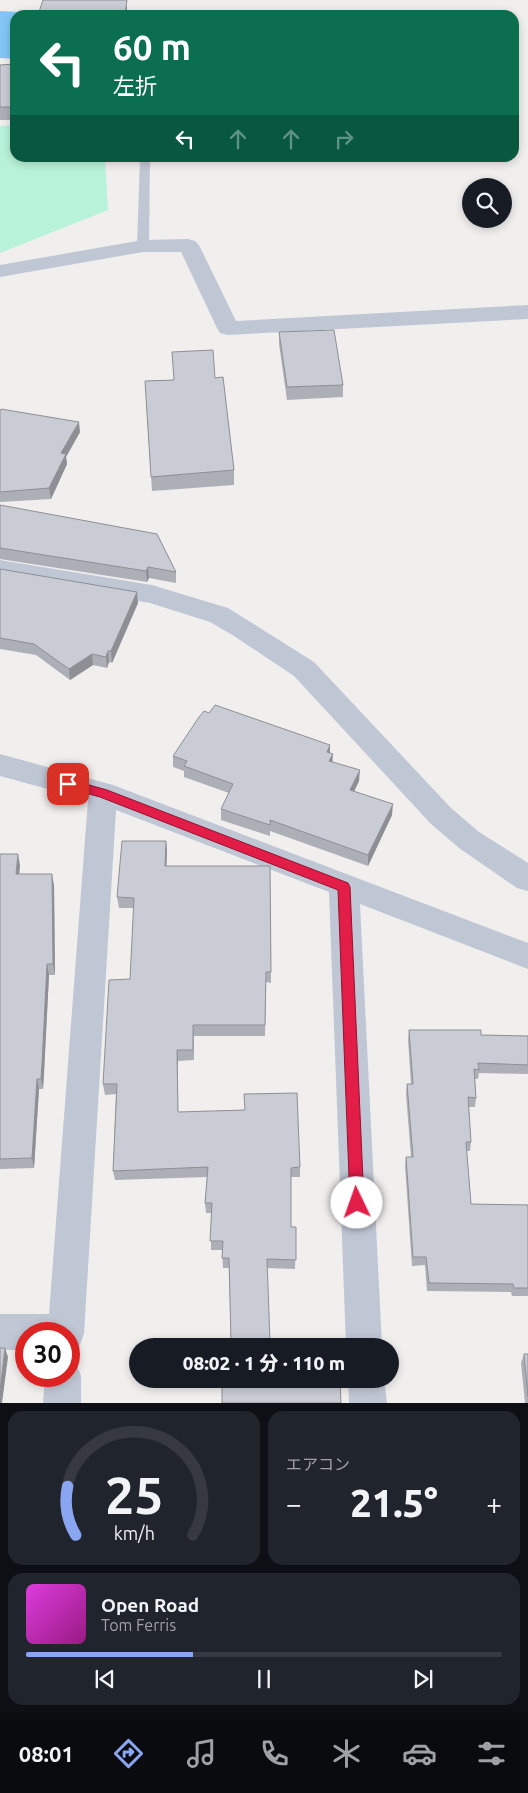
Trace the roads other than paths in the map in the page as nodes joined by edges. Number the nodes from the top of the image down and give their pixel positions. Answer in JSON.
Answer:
{"nodes":[{"id":1,"x":145,"y":162,"type":"edge"},
{"id":2,"x":143,"y":246,"type":"junction"},
{"id":3,"x":0,"y":271,"type":"edge"},
{"id":4,"x":528,"y":312,"type":"edge"},
{"id":5,"x":0,"y":569,"type":"edge"},
{"id":6,"x":0,"y":766,"type":"edge"},
{"id":7,"x":103,"y":793,"type":"junction"},
{"id":8,"x":528,"y":879,"type":"edge"},
{"id":9,"x":344,"y":887,"type":"junction"},
{"id":10,"x":528,"y":956,"type":"edge"},
{"id":11,"x":67,"y":1322,"type":"edge"},
{"id":12,"x":0,"y":1332,"type":"edge"},
{"id":13,"x":15,"y":1332,"type":"edge"},
{"id":14,"x":364,"y":1338,"type":"edge"},
{"id":15,"x":63,"y":1387,"type":"edge"},
{"id":16,"x":367,"y":1388,"type":"edge"},
{"id":17,"x":62,"y":1403,"type":"edge"},
{"id":18,"x":368,"y":1403,"type":"edge"}],
"edges":[{"from":1,"to":2,"type":"lane"},
{"from":2,"to":3,"type":"street"},
{"from":2,"to":4,"type":"street"},
{"from":5,"to":8,"type":"street"},
{"from":6,"to":7,"type":"street"},
{"from":7,"to":9,"type":"street"},
{"from":7,"to":11,"type":"street"},
{"from":9,"to":10,"type":"street"},
{"from":9,"to":14,"type":"street"},
{"from":12,"to":13,"type":"street"},
{"from":15,"to":17,"type":"street"},
{"from":16,"to":18,"type":"street"}]}
